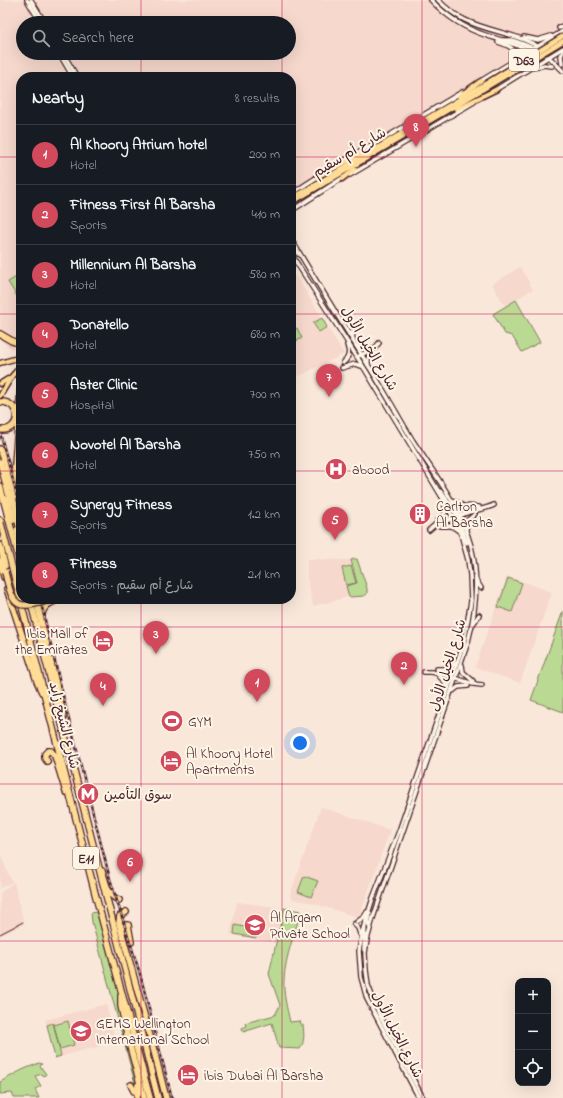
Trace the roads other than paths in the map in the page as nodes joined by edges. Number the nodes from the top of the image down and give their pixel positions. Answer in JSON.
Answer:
{"nodes":[{"id":1,"x":27,"y":0,"type":"edge"},
{"id":2,"x":31,"y":0,"type":"edge"},
{"id":3,"x":431,"y":0,"type":"edge"},
{"id":4,"x":438,"y":0,"type":"edge"},
{"id":5,"x":37,"y":16,"type":"edge"},
{"id":6,"x":41,"y":16,"type":"edge"},
{"id":7,"x":563,"y":31,"type":"edge"},
{"id":8,"x":558,"y":34,"type":"junction"},
{"id":9,"x":485,"y":35,"type":"junction"},
{"id":10,"x":515,"y":36,"type":"junction"},
{"id":11,"x":563,"y":36,"type":"edge"},
{"id":12,"x":563,"y":41,"type":"edge"},
{"id":13,"x":563,"y":48,"type":"edge"},
{"id":14,"x":534,"y":49,"type":"junction"},
{"id":15,"x":558,"y":51,"type":"junction"},
{"id":16,"x":563,"y":52,"type":"edge"},
{"id":17,"x":548,"y":58,"type":"junction"},
{"id":18,"x":62,"y":60,"type":"edge"},
{"id":19,"x":67,"y":60,"type":"edge"},
{"id":20,"x":512,"y":62,"type":"junction"},
{"id":21,"x":562,"y":64,"type":"dead end"},
{"id":22,"x":552,"y":66,"type":"dead end"},
{"id":23,"x":525,"y":71,"type":"junction"},
{"id":24,"x":563,"y":71,"type":"edge"},
{"id":25,"x":70,"y":72,"type":"edge"},
{"id":26,"x":74,"y":72,"type":"edge"},
{"id":27,"x":487,"y":73,"type":"dead end"},
{"id":28,"x":495,"y":73,"type":"junction"},
{"id":29,"x":485,"y":84,"type":"junction"},
{"id":30,"x":497,"y":89,"type":"junction"},
{"id":31,"x":465,"y":107,"type":"junction"},
{"id":32,"x":444,"y":110,"type":"junction"},
{"id":33,"x":459,"y":115,"type":"dead end"},
{"id":34,"x":359,"y":148,"type":"dead end"},
{"id":35,"x":376,"y":148,"type":"junction"},
{"id":36,"x":355,"y":154,"type":"junction"},
{"id":37,"x":341,"y":174,"type":"junction"},
{"id":38,"x":317,"y":178,"type":"junction"},
{"id":39,"x":296,"y":190,"type":"edge"},
{"id":40,"x":296,"y":196,"type":"edge"},
{"id":41,"x":296,"y":200,"type":"edge"},
{"id":42,"x":296,"y":207,"type":"edge"},
{"id":43,"x":296,"y":247,"type":"edge"},
{"id":44,"x":296,"y":251,"type":"edge"},
{"id":45,"x":303,"y":259,"type":"junction"},
{"id":46,"x":296,"y":262,"type":"edge"},
{"id":47,"x":313,"y":275,"type":"junction"},
{"id":48,"x":318,"y":277,"type":"dead end"},
{"id":49,"x":352,"y":332,"type":"dead end"},
{"id":50,"x":0,"y":334,"type":"edge"},
{"id":51,"x":344,"y":337,"type":"junction"},
{"id":52,"x":16,"y":342,"type":"edge"},
{"id":53,"x":353,"y":343,"type":"junction"},
{"id":54,"x":379,"y":343,"type":"dead end"},
{"id":55,"x":371,"y":348,"type":"dead end"},
{"id":56,"x":370,"y":353,"type":"dead end"},
{"id":57,"x":359,"y":357,"type":"junction"},
{"id":58,"x":16,"y":358,"type":"edge"},
{"id":59,"x":1,"y":363,"type":"edge"},
{"id":60,"x":368,"y":366,"type":"junction"},
{"id":61,"x":364,"y":368,"type":"junction"},
{"id":62,"x":16,"y":372,"type":"edge"},
{"id":63,"x":12,"y":376,"type":"junction"},
{"id":64,"x":375,"y":377,"type":"junction"},
{"id":65,"x":0,"y":384,"type":"edge"},
{"id":66,"x":0,"y":396,"type":"edge"},
{"id":67,"x":0,"y":402,"type":"edge"},
{"id":68,"x":16,"y":412,"type":"edge"},
{"id":69,"x":395,"y":418,"type":"junction"},
{"id":70,"x":16,"y":419,"type":"edge"},
{"id":71,"x":395,"y":425,"type":"dead end"},
{"id":72,"x":0,"y":430,"type":"edge"},
{"id":73,"x":0,"y":449,"type":"edge"},
{"id":74,"x":16,"y":450,"type":"edge"},
{"id":75,"x":410,"y":450,"type":"dead end"},
{"id":76,"x":416,"y":453,"type":"junction"},
{"id":77,"x":0,"y":462,"type":"edge"},
{"id":78,"x":0,"y":483,"type":"edge"},
{"id":79,"x":0,"y":486,"type":"edge"},
{"id":80,"x":437,"y":488,"type":"junction"},
{"id":81,"x":442,"y":497,"type":"junction"},
{"id":82,"x":451,"y":499,"type":"junction"},
{"id":83,"x":494,"y":505,"type":"dead end"},
{"id":84,"x":479,"y":507,"type":"dead end"},
{"id":85,"x":475,"y":514,"type":"dead end"},
{"id":86,"x":16,"y":516,"type":"joint"},
{"id":87,"x":457,"y":517,"type":"junction"},
{"id":88,"x":0,"y":520,"type":"edge"},
{"id":89,"x":16,"y":520,"type":"edge"},
{"id":90,"x":438,"y":520,"type":"dead end"},
{"id":91,"x":16,"y":524,"type":"edge"},
{"id":92,"x":440,"y":526,"type":"dead end"},
{"id":93,"x":429,"y":530,"type":"dead end"},
{"id":94,"x":466,"y":530,"type":"junction"},
{"id":95,"x":460,"y":533,"type":"junction"},
{"id":96,"x":460,"y":542,"type":"dead end"},
{"id":97,"x":0,"y":545,"type":"edge"},
{"id":98,"x":16,"y":547,"type":"edge"},
{"id":99,"x":471,"y":547,"type":"junction"},
{"id":100,"x":0,"y":552,"type":"edge"},
{"id":101,"x":0,"y":561,"type":"edge"},
{"id":102,"x":6,"y":572,"type":"junction"},
{"id":103,"x":476,"y":578,"type":"junction"},
{"id":104,"x":16,"y":582,"type":"edge"},
{"id":105,"x":481,"y":588,"type":"dead end"},
{"id":106,"x":16,"y":598,"type":"edge"},
{"id":107,"x":16,"y":601,"type":"edge"},
{"id":108,"x":21,"y":604,"type":"edge"},
{"id":109,"x":22,"y":604,"type":"edge"},
{"id":110,"x":31,"y":604,"type":"edge"},
{"id":111,"x":35,"y":604,"type":"edge"},
{"id":112,"x":37,"y":604,"type":"edge"},
{"id":113,"x":48,"y":604,"type":"edge"},
{"id":114,"x":479,"y":615,"type":"dead end"},
{"id":115,"x":472,"y":624,"type":"junction"},
{"id":116,"x":461,"y":650,"type":"junction"},
{"id":117,"x":459,"y":657,"type":"junction"},
{"id":118,"x":463,"y":659,"type":"junction"},
{"id":119,"x":50,"y":660,"type":"junction"},
{"id":120,"x":437,"y":669,"type":"dead end"},
{"id":121,"x":424,"y":672,"type":"dead end"},
{"id":122,"x":439,"y":676,"type":"dead end"},
{"id":123,"x":454,"y":677,"type":"junction"},
{"id":124,"x":473,"y":681,"type":"dead end"},
{"id":125,"x":482,"y":685,"type":"dead end"},
{"id":126,"x":468,"y":686,"type":"dead end"},
{"id":127,"x":447,"y":691,"type":"junction"},
{"id":128,"x":449,"y":697,"type":"junction"},
{"id":129,"x":47,"y":701,"type":"junction"},
{"id":130,"x":446,"y":705,"type":"junction"},
{"id":131,"x":63,"y":728,"type":"junction"},
{"id":132,"x":47,"y":761,"type":"dead end"},
{"id":133,"x":77,"y":823,"type":"junction"},
{"id":134,"x":96,"y":860,"type":"junction"},
{"id":135,"x":373,"y":898,"type":"junction"},
{"id":136,"x":119,"y":900,"type":"dead end"},
{"id":137,"x":371,"y":904,"type":"junction"},
{"id":138,"x":126,"y":912,"type":"dead end"},
{"id":139,"x":364,"y":924,"type":"junction"},
{"id":140,"x":370,"y":928,"type":"junction"},
{"id":141,"x":360,"y":940,"type":"junction"},
{"id":142,"x":131,"y":942,"type":"dead end"},
{"id":143,"x":365,"y":953,"type":"junction"},
{"id":144,"x":128,"y":955,"type":"junction"},
{"id":145,"x":122,"y":992,"type":"junction"},
{"id":146,"x":137,"y":1017,"type":"junction"},
{"id":147,"x":397,"y":1056,"type":"junction"},
{"id":148,"x":134,"y":1063,"type":"junction"},
{"id":149,"x":407,"y":1067,"type":"junction"},
{"id":150,"x":131,"y":1084,"type":"dead end"},
{"id":151,"x":140,"y":1096,"type":"edge"},
{"id":152,"x":165,"y":1097,"type":"edge"},
{"id":153,"x":150,"y":1098,"type":"edge"},
{"id":154,"x":158,"y":1098,"type":"edge"},
{"id":155,"x":419,"y":1098,"type":"edge"},
{"id":156,"x":423,"y":1098,"type":"edge"}],
"edges":[{"from":1,"to":5,"type":"main road"},
{"from":2,"to":6,"type":"main road"},
{"from":3,"to":9,"type":"main road"},
{"from":4,"to":10,"type":"main road"},
{"from":7,"to":8,"type":"main road"},
{"from":8,"to":10,"type":"main road"},
{"from":8,"to":14,"type":"main road"},
{"from":8,"to":15,"type":"main road"},
{"from":9,"to":14,"type":"main road"},
{"from":9,"to":20,"type":"main road"},
{"from":10,"to":14,"type":"main road"},
{"from":11,"to":29,"type":"main road","name":"شارع أم سقيم","number":"D63","bridge":true},
{"from":12,"to":29,"type":"main road","name":"شارع أم سقيم","number":"D63","bridge":true},
{"from":13,"to":15,"type":"main road"},
{"from":14,"to":17,"type":"main road"},
{"from":14,"to":17,"type":"main road"},
{"from":14,"to":20,"type":"main road"},
{"from":15,"to":17,"type":"main road"},
{"from":16,"to":21,"type":"main road"},
{"from":17,"to":23,"type":"main road"},
{"from":17,"to":24,"type":"main road"},
{"from":18,"to":25,"type":"main road"},
{"from":19,"to":26,"type":"main road"},
{"from":20,"to":28,"type":"main road"},
{"from":22,"to":23,"type":"main road"},
{"from":23,"to":30,"type":"main road"},
{"from":27,"to":28,"type":"main road"},
{"from":28,"to":29,"type":"main road"},
{"from":29,"to":32,"type":"main road","name":"شارع أم سقيم","number":"D63"},
{"from":29,"to":36,"type":"main road"},
{"from":30,"to":31,"type":"main road"},
{"from":30,"to":32,"type":"main road"},
{"from":31,"to":33,"type":"main road"},
{"from":31,"to":37,"type":"main road"},
{"from":32,"to":35,"type":"main road","name":"شارع أم سقيم","number":"D63"},
{"from":32,"to":37,"type":"main road","name":"شارع أم سقيم","number":"D63"},
{"from":34,"to":36,"type":"main road"},
{"from":35,"to":37,"type":"main road","name":"شارع أم سقيم","number":"D63"},
{"from":35,"to":38,"type":"main road"},
{"from":36,"to":38,"type":"main road"},
{"from":37,"to":40,"type":"main road","name":"شارع أم سقيم","number":"D63"},
{"from":37,"to":41,"type":"main road","name":"شارع أم سقيم","number":"D63"},
{"from":37,"to":42,"type":"main road"},
{"from":38,"to":39,"type":"main road"},
{"from":43,"to":45,"type":"main road","name":"شارع الخيل الأول"},
{"from":44,"to":45,"type":"main road"},
{"from":45,"to":47,"type":"main road","name":"شارع الخيل الأول"},
{"from":46,"to":51,"type":"main road","name":"شارع الخيل الأول"},
{"from":47,"to":48,"type":"main road"},
{"from":47,"to":53,"type":"main road","name":"شارع الخيل الأول"},
{"from":49,"to":53,"type":"main road"},
{"from":50,"to":52,"type":"highway"},
{"from":51,"to":57,"type":"main road","name":"شارع الخيل الأول"},
{"from":51,"to":61,"type":"main road"},
{"from":53,"to":55,"type":"main road"},
{"from":53,"to":57,"type":"main road","name":"شارع الخيل الأول"},
{"from":54,"to":57,"type":"main road"},
{"from":56,"to":60,"type":"main road"},
{"from":57,"to":60,"type":"main road","name":"شارع الخيل الأول"},
{"from":57,"to":61,"type":"main road","name":"شارع الخيل الأول"},
{"from":57,"to":64,"type":"main road"},
{"from":58,"to":59,"type":"main road"},
{"from":60,"to":64,"type":"main road","name":"شارع الخيل الأول"},
{"from":61,"to":69,"type":"main road","name":"شارع الخيل الأول"},
{"from":62,"to":63,"type":"main road"},
{"from":63,"to":65,"type":"main road"},
{"from":63,"to":66,"type":"main road"},
{"from":64,"to":82,"type":"main road","name":"شارع الخيل الأول"},
{"from":67,"to":68,"type":"highway"},
{"from":69,"to":71,"type":"main road"},
{"from":69,"to":76,"type":"main road","name":"شارع الخيل الأول"},
{"from":70,"to":72,"type":"highway"},
{"from":73,"to":86,"type":"highway"},
{"from":74,"to":86,"type":"highway"},
{"from":75,"to":76,"type":"main road"},
{"from":76,"to":80,"type":"main road","name":"شارع الخيل الأول"},
{"from":77,"to":89,"type":"highway"},
{"from":78,"to":91,"type":"highway"},
{"from":79,"to":98,"type":"highway"},
{"from":80,"to":81,"type":"main road","name":"شارع الخيل الأول"},
{"from":80,"to":87,"type":"main road"},
{"from":81,"to":87,"type":"main road","name":"شارع الخيل الأول"},
{"from":81,"to":90,"type":"main road"},
{"from":82,"to":84,"type":"main road"},
{"from":82,"to":87,"type":"main road","name":"شارع الخيل الأول"},
{"from":83,"to":87,"type":"main road"},
{"from":85,"to":94,"type":"main road"},
{"from":87,"to":93,"type":"main road"},
{"from":87,"to":94,"type":"main road","name":"شارع الخيل الأول"},
{"from":87,"to":95,"type":"main road","name":"شارع الخيل الأول"},
{"from":87,"to":99,"type":"main road"},
{"from":88,"to":104,"type":"highway","name":"شارع الشيخ زايد","number":"E11"},
{"from":92,"to":95,"type":"main road"},
{"from":94,"to":99,"type":"main road","name":"شارع الخيل الأول"},
{"from":95,"to":96,"type":"main road"},
{"from":95,"to":116,"type":"main road","name":"شارع الخيل الأول"},
{"from":97,"to":102,"type":"highway"},
{"from":99,"to":103,"type":"main road","name":"شارع الخيل الأول"},
{"from":100,"to":102,"type":"highway"},
{"from":101,"to":129,"type":"highway"},
{"from":102,"to":106,"type":"highway","bridge":true},
{"from":102,"to":107,"type":"highway","bridge":true},
{"from":103,"to":105,"type":"main road"},
{"from":103,"to":115,"type":"main road","name":"شارع الخيل الأول"},
{"from":108,"to":111,"type":"highway","bridge":true},
{"from":109,"to":129,"type":"highway","name":"شارع الشيخ زايد","number":"E11"},
{"from":110,"to":131,"type":"highway","name":"شارع الشيخ زايد","number":"E11"},
{"from":112,"to":119,"type":"highway"},
{"from":113,"to":119,"type":"highway"},
{"from":114,"to":115,"type":"main road"},
{"from":115,"to":118,"type":"main road","name":"شارع الخيل الأول"},
{"from":116,"to":117,"type":"main road","name":"شارع الخيل الأول"},
{"from":116,"to":123,"type":"main road"},
{"from":117,"to":120,"type":"main road"},
{"from":117,"to":123,"type":"main road","name":"شارع الخيل الأول"},
{"from":118,"to":123,"type":"main road","name":"شارع الخيل الأول"},
{"from":118,"to":124,"type":"main road"},
{"from":119,"to":131,"type":"highway"},
{"from":121,"to":123,"type":"main road"},
{"from":122,"to":127,"type":"main road"},
{"from":123,"to":125,"type":"main road"},
{"from":123,"to":127,"type":"main road","name":"شارع الخيل الأول"},
{"from":123,"to":128,"type":"main road","name":"شارع الخيل الأول"},
{"from":123,"to":130,"type":"main road"},
{"from":126,"to":128,"type":"main road"},
{"from":127,"to":135,"type":"main road","name":"شارع الخيل الأول"},
{"from":128,"to":130,"type":"main road","name":"شارع الخيل الأول"},
{"from":129,"to":133,"type":"highway","name":"شارع الشيخ زايد","number":"E11"},
{"from":130,"to":140,"type":"main road","name":"شارع الخيل الأول"},
{"from":131,"to":134,"type":"highway","name":"شارع الشيخ زايد","number":"E11"},
{"from":132,"to":133,"type":"highway"},
{"from":133,"to":145,"type":"highway","name":"شارع الشيخ زايد","number":"E11"},
{"from":134,"to":136,"type":"highway"},
{"from":134,"to":146,"type":"highway","name":"شارع الشيخ زايد","number":"E11"},
{"from":135,"to":137,"type":"main road","name":"شارع الخيل الأول"},
{"from":135,"to":140,"type":"main road"},
{"from":137,"to":139,"type":"main road","name":"شارع الخيل الأول"},
{"from":137,"to":141,"type":"main road"},
{"from":138,"to":144,"type":"highway"},
{"from":139,"to":141,"type":"main road","name":"شارع الخيل الأول"},
{"from":139,"to":143,"type":"main road"},
{"from":140,"to":143,"type":"main road","name":"شارع الخيل الأول"},
{"from":141,"to":147,"type":"main road","name":"شارع الخيل الأول"},
{"from":142,"to":144,"type":"highway"},
{"from":143,"to":149,"type":"main road","name":"شارع الخيل الأول"},
{"from":144,"to":152,"type":"highway"},
{"from":145,"to":148,"type":"highway"},
{"from":145,"to":153,"type":"highway","name":"شارع الشيخ زايد","number":"E11"},
{"from":146,"to":152,"type":"highway"},
{"from":146,"to":154,"type":"highway","name":"شارع الشيخ زايد","number":"E11"},
{"from":147,"to":149,"type":"main road"},
{"from":147,"to":155,"type":"main road","name":"شارع الخيل الأول"},
{"from":148,"to":151,"type":"highway"},
{"from":148,"to":151,"type":"highway"},
{"from":149,"to":156,"type":"main road","name":"شارع الخيل الأول"},
{"from":150,"to":151,"type":"highway"}]}
